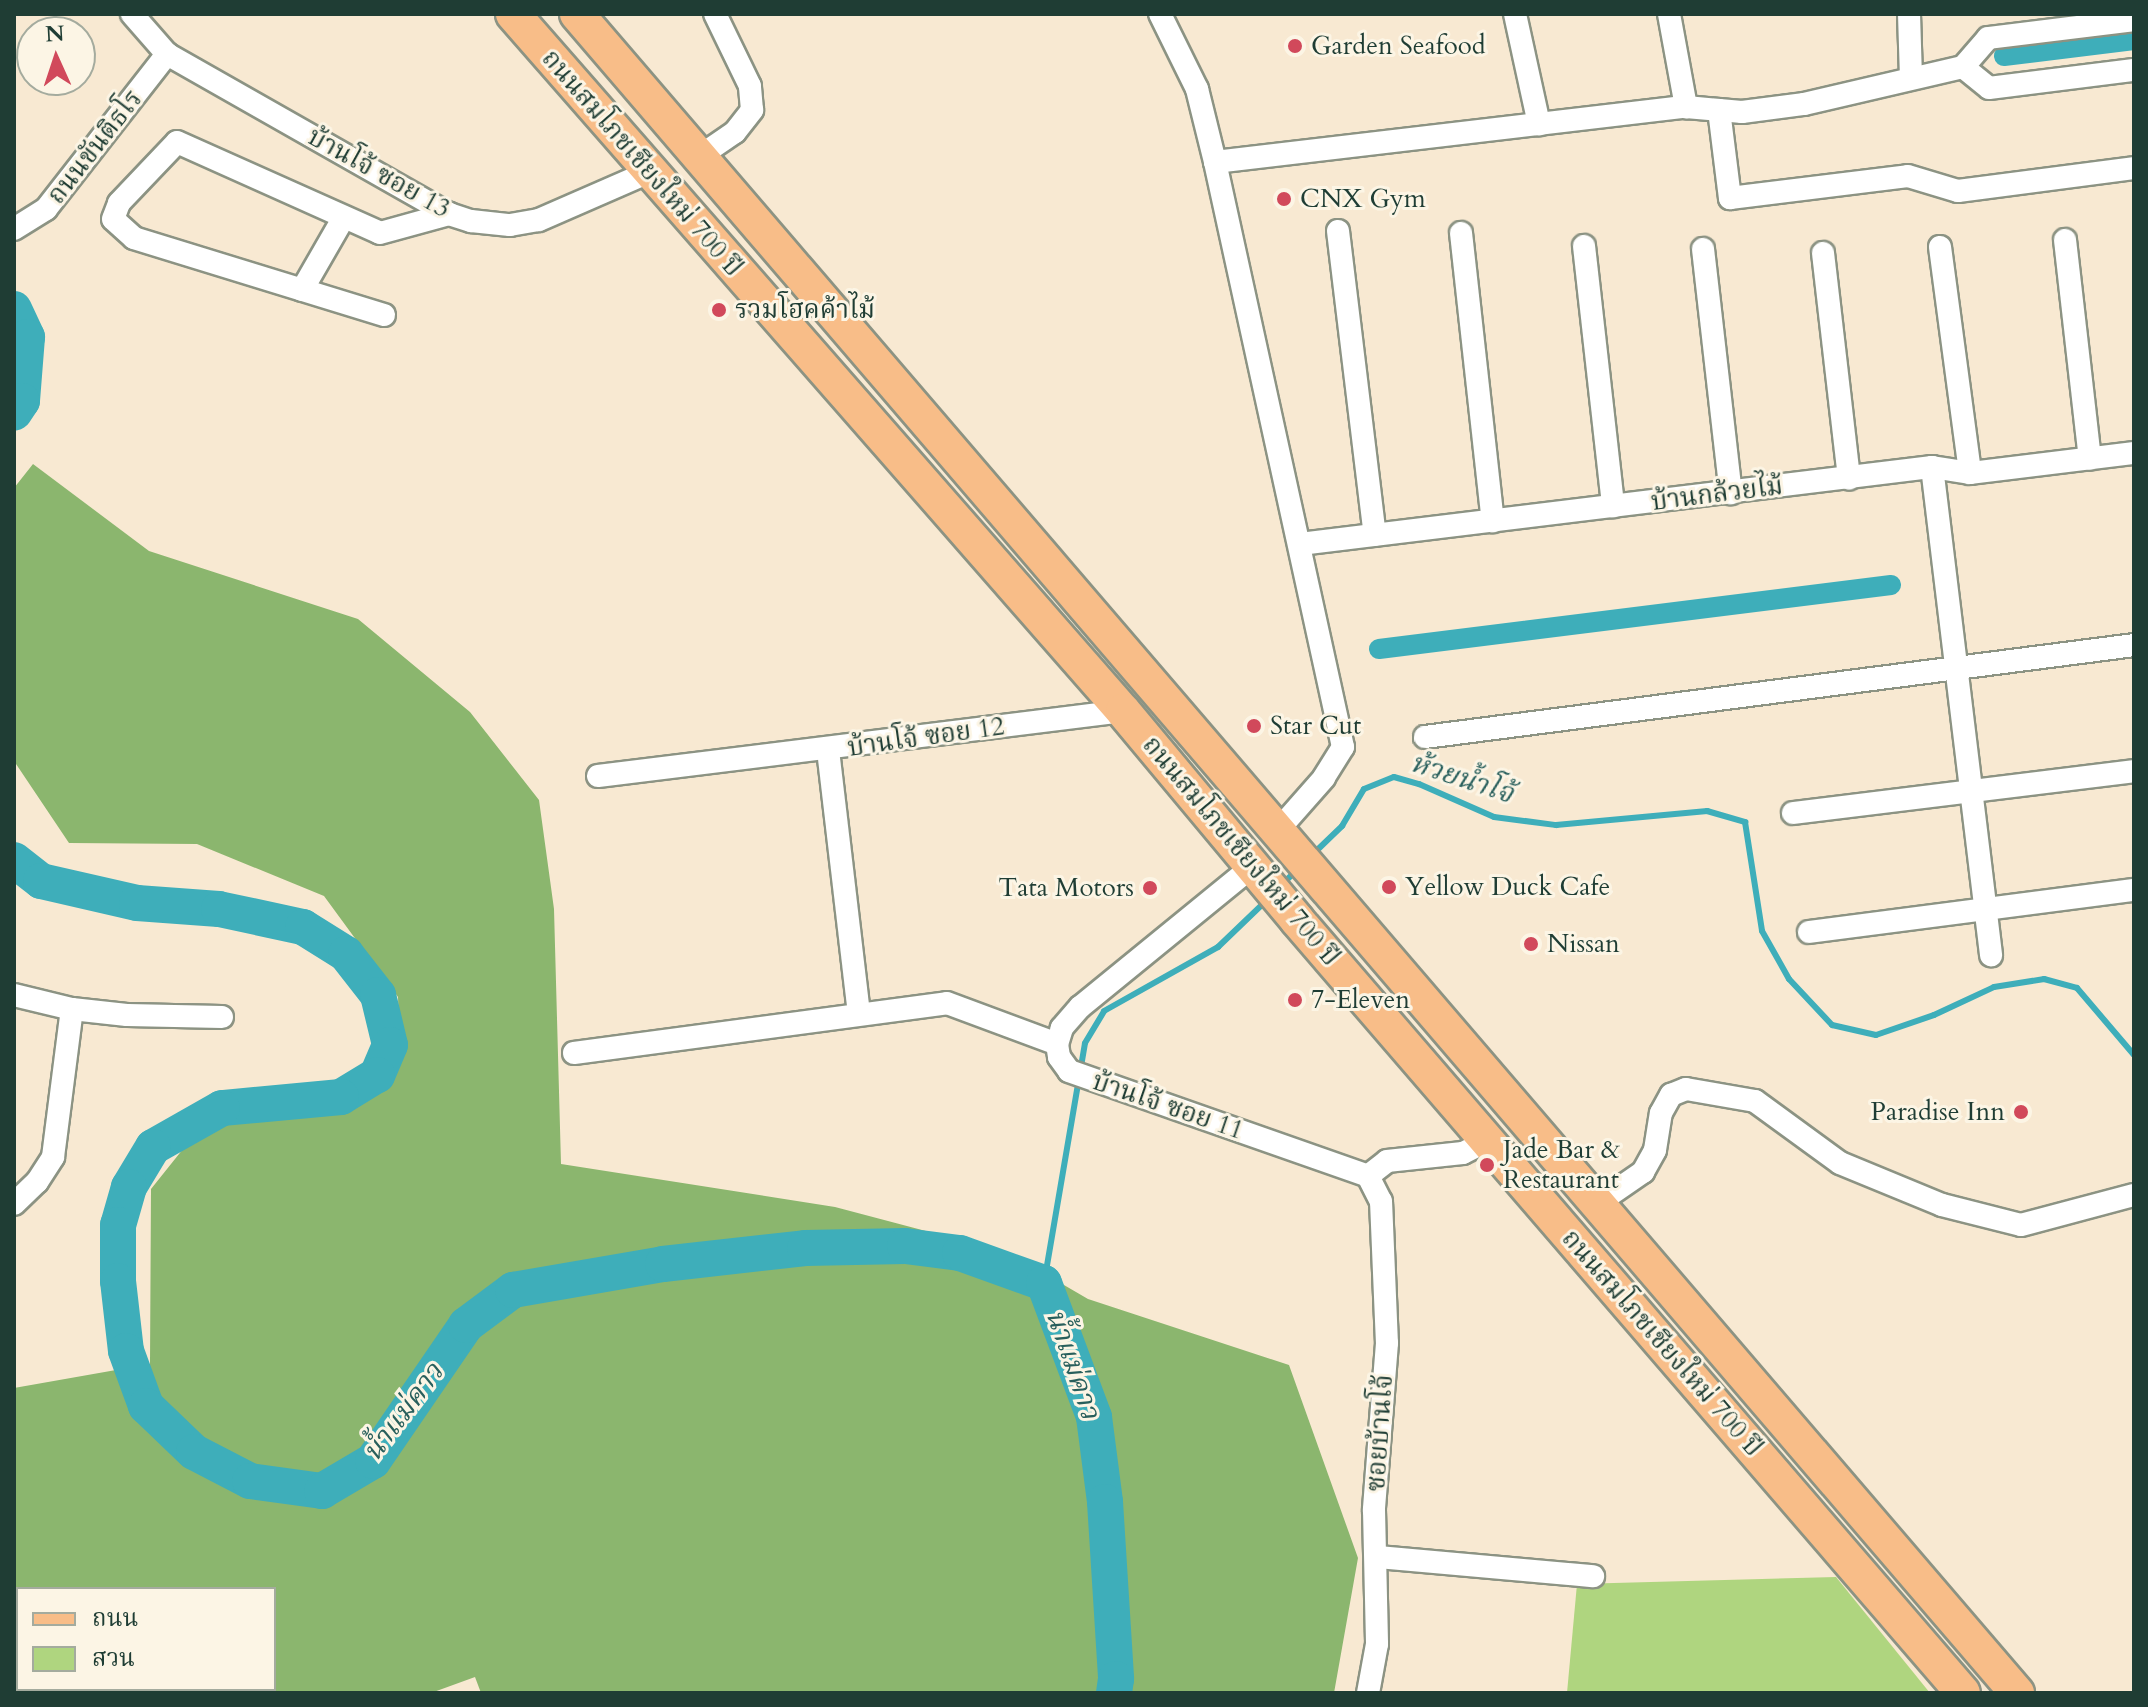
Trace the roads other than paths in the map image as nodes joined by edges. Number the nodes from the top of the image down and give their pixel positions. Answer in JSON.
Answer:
{"nodes":[{"id":1,"x":132,"y":14,"type":"edge"},
{"id":2,"x":513,"y":14,"type":"edge"},
{"id":3,"x":577,"y":14,"type":"edge"},
{"id":4,"x":715,"y":14,"type":"edge"},
{"id":5,"x":1160,"y":14,"type":"edge"},
{"id":6,"x":1515,"y":14,"type":"edge"},
{"id":7,"x":1669,"y":14,"type":"edge"},
{"id":8,"x":1909,"y":14,"type":"edge"},
{"id":9,"x":2134,"y":20,"type":"edge"},
{"id":10,"x":167,"y":54,"type":"junction"},
{"id":11,"x":1963,"y":67,"type":"junction"},
{"id":12,"x":2134,"y":70,"type":"edge"},
{"id":13,"x":1911,"y":77,"type":"junction"},
{"id":14,"x":1686,"y":107,"type":"junction"},
{"id":15,"x":1719,"y":110,"type":"junction"},
{"id":16,"x":1539,"y":124,"type":"junction"},
{"id":17,"x":700,"y":156,"type":"junction"},
{"id":18,"x":1215,"y":162,"type":"junction"},
{"id":19,"x":2134,"y":168,"type":"edge"},
{"id":20,"x":649,"y":172,"type":"junction"},
{"id":21,"x":449,"y":214,"type":"junction"},
{"id":22,"x":344,"y":217,"type":"junction"},
{"id":23,"x":14,"y":229,"type":"edge"},
{"id":24,"x":1338,"y":231,"type":"dead end"},
{"id":25,"x":1461,"y":233,"type":"dead end"},
{"id":26,"x":2065,"y":240,"type":"dead end"},
{"id":27,"x":1584,"y":246,"type":"dead end"},
{"id":28,"x":1940,"y":247,"type":"dead end"},
{"id":29,"x":1703,"y":249,"type":"dead end"},
{"id":30,"x":1823,"y":253,"type":"dead end"},
{"id":31,"x":302,"y":290,"type":"junction"},
{"id":32,"x":384,"y":315,"type":"dead end"},
{"id":33,"x":2134,"y":453,"type":"edge"},
{"id":34,"x":2090,"y":459,"type":"junction"},
{"id":35,"x":1932,"y":467,"type":"junction"},
{"id":36,"x":1970,"y":473,"type":"junction"},
{"id":37,"x":1849,"y":479,"type":"junction"},
{"id":38,"x":1731,"y":493,"type":"junction"},
{"id":39,"x":1613,"y":506,"type":"junction"},
{"id":40,"x":1493,"y":521,"type":"junction"},
{"id":41,"x":1375,"y":535,"type":"junction"},
{"id":42,"x":1300,"y":544,"type":"junction"},
{"id":43,"x":2134,"y":645,"type":"edge"},
{"id":44,"x":1956,"y":666,"type":"junction"},
{"id":45,"x":1123,"y":711,"type":"junction"},
{"id":46,"x":1425,"y":737,"type":"dead end"},
{"id":47,"x":828,"y":750,"type":"junction"},
{"id":48,"x":2134,"y":771,"type":"edge"},
{"id":49,"x":598,"y":776,"type":"dead end"},
{"id":50,"x":1971,"y":791,"type":"junction"},
{"id":51,"x":1793,"y":813,"type":"dead end"},
{"id":52,"x":1288,"y":840,"type":"junction"},
{"id":53,"x":1258,"y":872,"type":"junction"},
{"id":54,"x":2134,"y":890,"type":"edge"},
{"id":55,"x":1985,"y":909,"type":"junction"},
{"id":56,"x":1809,"y":932,"type":"dead end"},
{"id":57,"x":1991,"y":955,"type":"dead end"},
{"id":58,"x":14,"y":995,"type":"edge"},
{"id":59,"x":72,"y":1009,"type":"junction"},
{"id":60,"x":859,"y":1014,"type":"junction"},
{"id":61,"x":222,"y":1017,"type":"dead end"},
{"id":62,"x":1057,"y":1044,"type":"junction"},
{"id":63,"x":574,"y":1053,"type":"dead end"},
{"id":64,"x":1487,"y":1141,"type":"junction"},
{"id":65,"x":1368,"y":1176,"type":"junction"},
{"id":66,"x":2134,"y":1195,"type":"edge"},
{"id":67,"x":1598,"y":1203,"type":"junction"},
{"id":68,"x":14,"y":1204,"type":"edge"},
{"id":69,"x":1378,"y":1557,"type":"junction"},
{"id":70,"x":1593,"y":1576,"type":"dead end"},
{"id":71,"x":1368,"y":1693,"type":"edge"},
{"id":72,"x":1963,"y":1693,"type":"edge"},
{"id":73,"x":2017,"y":1693,"type":"edge"}],
"edges":[{"from":1,"to":10,"type":"street","name":"บ้านโจ้ ซอย 13"},
{"from":2,"to":20,"type":"main road","name":"ถนนสมโภชเชียงใหม่ 700 ปี"},
{"from":3,"to":17,"type":"main road","name":"ถนนสมโภชเชียงใหม่ 700 ปี"},
{"from":4,"to":17,"type":"street"},
{"from":5,"to":18,"type":"street"},
{"from":6,"to":16,"type":"street"},
{"from":7,"to":14,"type":"street"},
{"from":8,"to":13,"type":"street"},
{"from":9,"to":11,"type":"street"},
{"from":10,"to":21,"type":"street","name":"บ้านโจ้ ซอย 13"},
{"from":10,"to":23,"type":"street","name":"ถนนขันติธโร"},
{"from":11,"to":12,"type":"street"},
{"from":11,"to":13,"type":"street"},
{"from":13,"to":15,"type":"street"},
{"from":14,"to":15,"type":"street"},
{"from":14,"to":16,"type":"street"},
{"from":15,"to":19,"type":"street"},
{"from":16,"to":18,"type":"street"},
{"from":17,"to":52,"type":"main road","name":"ถนนสมโภชเชียงใหม่ 700 ปี"},
{"from":18,"to":42,"type":"street"},
{"from":20,"to":21,"type":"street","name":"บ้านโจ้ ซอย 13"},
{"from":20,"to":45,"type":"main road","name":"ถนนสมโภชเชียงใหม่ 700 ปี"},
{"from":21,"to":22,"type":"street"},
{"from":22,"to":31,"type":"street"},
{"from":22,"to":31,"type":"street"},
{"from":24,"to":41,"type":"street"},
{"from":25,"to":40,"type":"street"},
{"from":26,"to":34,"type":"street"},
{"from":27,"to":39,"type":"street"},
{"from":28,"to":36,"type":"street"},
{"from":29,"to":38,"type":"street"},
{"from":30,"to":37,"type":"street"},
{"from":31,"to":32,"type":"street"},
{"from":33,"to":34,"type":"street","name":"บ้านกล้วยไม้"},
{"from":34,"to":36,"type":"street","name":"บ้านกล้วยไม้"},
{"from":35,"to":36,"type":"street","name":"บ้านกล้วยไม้"},
{"from":35,"to":37,"type":"street","name":"บ้านกล้วยไม้"},
{"from":35,"to":44,"type":"street"},
{"from":37,"to":38,"type":"street","name":"บ้านกล้วยไม้"},
{"from":38,"to":39,"type":"street","name":"บ้านกล้วยไม้"},
{"from":39,"to":40,"type":"street","name":"บ้านกล้วยไม้"},
{"from":40,"to":41,"type":"street","name":"บ้านกล้วยไม้"},
{"from":41,"to":42,"type":"street","name":"บ้านกล้วยไม้"},
{"from":42,"to":52,"type":"street"},
{"from":43,"to":44,"type":"street"},
{"from":44,"to":46,"type":"street"},
{"from":44,"to":50,"type":"street"},
{"from":45,"to":47,"type":"street","name":"บ้านโจ้ ซอย 12"},
{"from":45,"to":53,"type":"main road","name":"ถนนสมโภชเชียงใหม่ 700 ปี"},
{"from":47,"to":49,"type":"street","name":"บ้านโจ้ ซอย 12"},
{"from":47,"to":60,"type":"street"},
{"from":48,"to":50,"type":"street"},
{"from":50,"to":51,"type":"street"},
{"from":50,"to":55,"type":"street"},
{"from":52,"to":67,"type":"main road","name":"ถนนสมโภชเชียงใหม่ 700 ปี"},
{"from":53,"to":62,"type":"street"},
{"from":53,"to":64,"type":"main road","name":"ถนนสมโภชเชียงใหม่ 700 ปี"},
{"from":54,"to":55,"type":"street"},
{"from":55,"to":56,"type":"street"},
{"from":55,"to":57,"type":"street"},
{"from":58,"to":59,"type":"street"},
{"from":59,"to":61,"type":"street"},
{"from":59,"to":68,"type":"street"},
{"from":60,"to":62,"type":"street"},
{"from":60,"to":63,"type":"street"},
{"from":62,"to":65,"type":"street","name":"บ้านโจ้ ซอย 11"},
{"from":64,"to":65,"type":"street"},
{"from":64,"to":72,"type":"main road","name":"ถนนสมโภชเชียงใหม่ 700 ปี"},
{"from":65,"to":69,"type":"street","name":"ซอยบ้านโจ้"},
{"from":66,"to":67,"type":"street"},
{"from":67,"to":73,"type":"main road","name":"ถนนสมโภชเชียงใหม่ 700 ปี"},
{"from":69,"to":70,"type":"street"},
{"from":69,"to":71,"type":"street","name":"ซอยบ้านโจ้"}]}
